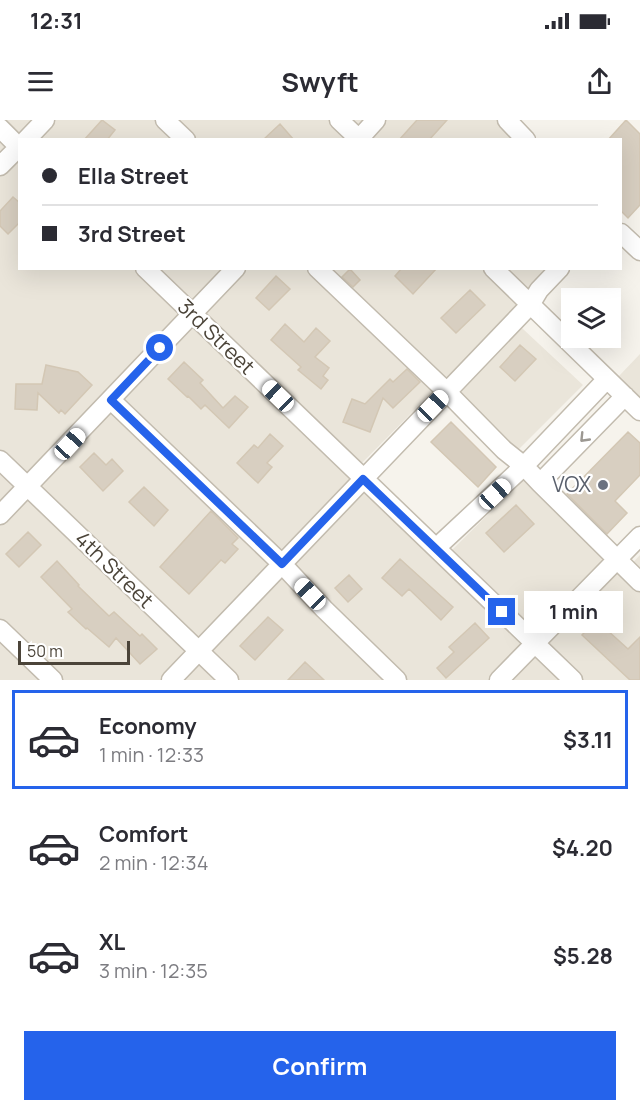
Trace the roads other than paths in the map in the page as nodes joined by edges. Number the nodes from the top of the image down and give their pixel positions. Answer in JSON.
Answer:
{"nodes":[{"id":1,"x":45,"y":120,"type":"edge"},
{"id":2,"x":165,"y":120,"type":"edge"},
{"id":3,"x":339,"y":120,"type":"edge"},
{"id":4,"x":376,"y":120,"type":"edge"},
{"id":5,"x":507,"y":120,"type":"edge"},
{"id":6,"x":0,"y":128,"type":"edge"},
{"id":7,"x":28,"y":138,"type":"edge"},
{"id":8,"x":184,"y":138,"type":"edge"},
{"id":9,"x":358,"y":138,"type":"edge"},
{"id":10,"x":360,"y":138,"type":"edge"},
{"id":11,"x":524,"y":138,"type":"edge"},
{"id":12,"x":18,"y":143,"type":"edge"},
{"id":13,"x":18,"y":148,"type":"edge"},
{"id":14,"x":0,"y":166,"type":"edge"},
{"id":15,"x":622,"y":234,"type":"edge"},
{"id":16,"x":640,"y":251,"type":"edge"},
{"id":17,"x":147,"y":270,"type":"edge"},
{"id":18,"x":234,"y":270,"type":"edge"},
{"id":19,"x":319,"y":270,"type":"edge"},
{"id":20,"x":495,"y":270,"type":"edge"},
{"id":21,"x":558,"y":270,"type":"edge"},
{"id":22,"x":530,"y":304,"type":"junction"},
{"id":23,"x":192,"y":314,"type":"junction"},
{"id":24,"x":607,"y":379,"type":"junction"},
{"id":25,"x":447,"y":392,"type":"junction"},
{"id":26,"x":625,"y":396,"type":"junction"},
{"id":27,"x":111,"y":400,"type":"junction"},
{"id":28,"x":640,"y":411,"type":"edge"},
{"id":29,"x":0,"y":460,"type":"edge"},
{"id":30,"x":524,"y":466,"type":"junction"},
{"id":31,"x":363,"y":479,"type":"junction"},
{"id":32,"x":540,"y":483,"type":"junction"},
{"id":33,"x":28,"y":487,"type":"junction"},
{"id":34,"x":0,"y":515,"type":"edge"},
{"id":35,"x":640,"y":536,"type":"edge"},
{"id":36,"x":436,"y":549,"type":"junction"},
{"id":37,"x":616,"y":560,"type":"junction"},
{"id":38,"x":282,"y":564,"type":"junction"},
{"id":39,"x":640,"y":582,"type":"edge"},
{"id":40,"x":0,"y":629,"type":"edge"},
{"id":41,"x":535,"y":644,"type":"junction"},
{"id":42,"x":199,"y":651,"type":"junction"},
{"id":43,"x":53,"y":680,"type":"edge"},
{"id":44,"x":171,"y":680,"type":"edge"},
{"id":45,"x":229,"y":680,"type":"edge"},
{"id":46,"x":397,"y":680,"type":"edge"},
{"id":47,"x":499,"y":680,"type":"edge"},
{"id":48,"x":573,"y":680,"type":"edge"}],
"edges":[{"from":1,"to":7,"type":"street"},
{"from":2,"to":8,"type":"street"},
{"from":3,"to":9,"type":"street"},
{"from":4,"to":10,"type":"street"},
{"from":5,"to":11,"type":"street"},
{"from":6,"to":12,"type":"street"},
{"from":13,"to":14,"type":"street"},
{"from":15,"to":16,"type":"street"},
{"from":17,"to":23,"type":"street","name":"3rd Street"},
{"from":18,"to":23,"type":"street"},
{"from":19,"to":25,"type":"street"},
{"from":20,"to":22,"type":"street"},
{"from":21,"to":22,"type":"street"},
{"from":22,"to":24,"type":"street"},
{"from":22,"to":25,"type":"street"},
{"from":23,"to":27,"type":"street"},
{"from":23,"to":31,"type":"street","name":"3rd Street"},
{"from":24,"to":26,"type":"street"},
{"from":24,"to":30,"type":"street"},
{"from":25,"to":30,"type":"street"},
{"from":25,"to":31,"type":"street"},
{"from":26,"to":28,"type":"street"},
{"from":26,"to":32,"type":"street","one_way":true},
{"from":27,"to":33,"type":"street"},
{"from":27,"to":38,"type":"street"},
{"from":29,"to":33,"type":"street","name":"4th Street"},
{"from":30,"to":32,"type":"street"},
{"from":30,"to":36,"type":"street"},
{"from":31,"to":36,"type":"street","name":"3rd Street"},
{"from":31,"to":38,"type":"street"},
{"from":32,"to":37,"type":"street"},
{"from":33,"to":34,"type":"street"},
{"from":33,"to":42,"type":"street","name":"4th Street"},
{"from":35,"to":37,"type":"street"},
{"from":36,"to":41,"type":"street","name":"3rd Street"},
{"from":37,"to":39,"type":"street"},
{"from":37,"to":41,"type":"street"},
{"from":38,"to":42,"type":"street"},
{"from":38,"to":46,"type":"street"},
{"from":40,"to":43,"type":"street"},
{"from":41,"to":47,"type":"street"},
{"from":41,"to":48,"type":"street","name":"3rd Street"},
{"from":42,"to":44,"type":"street"},
{"from":42,"to":45,"type":"street","name":"4th Street"}]}
